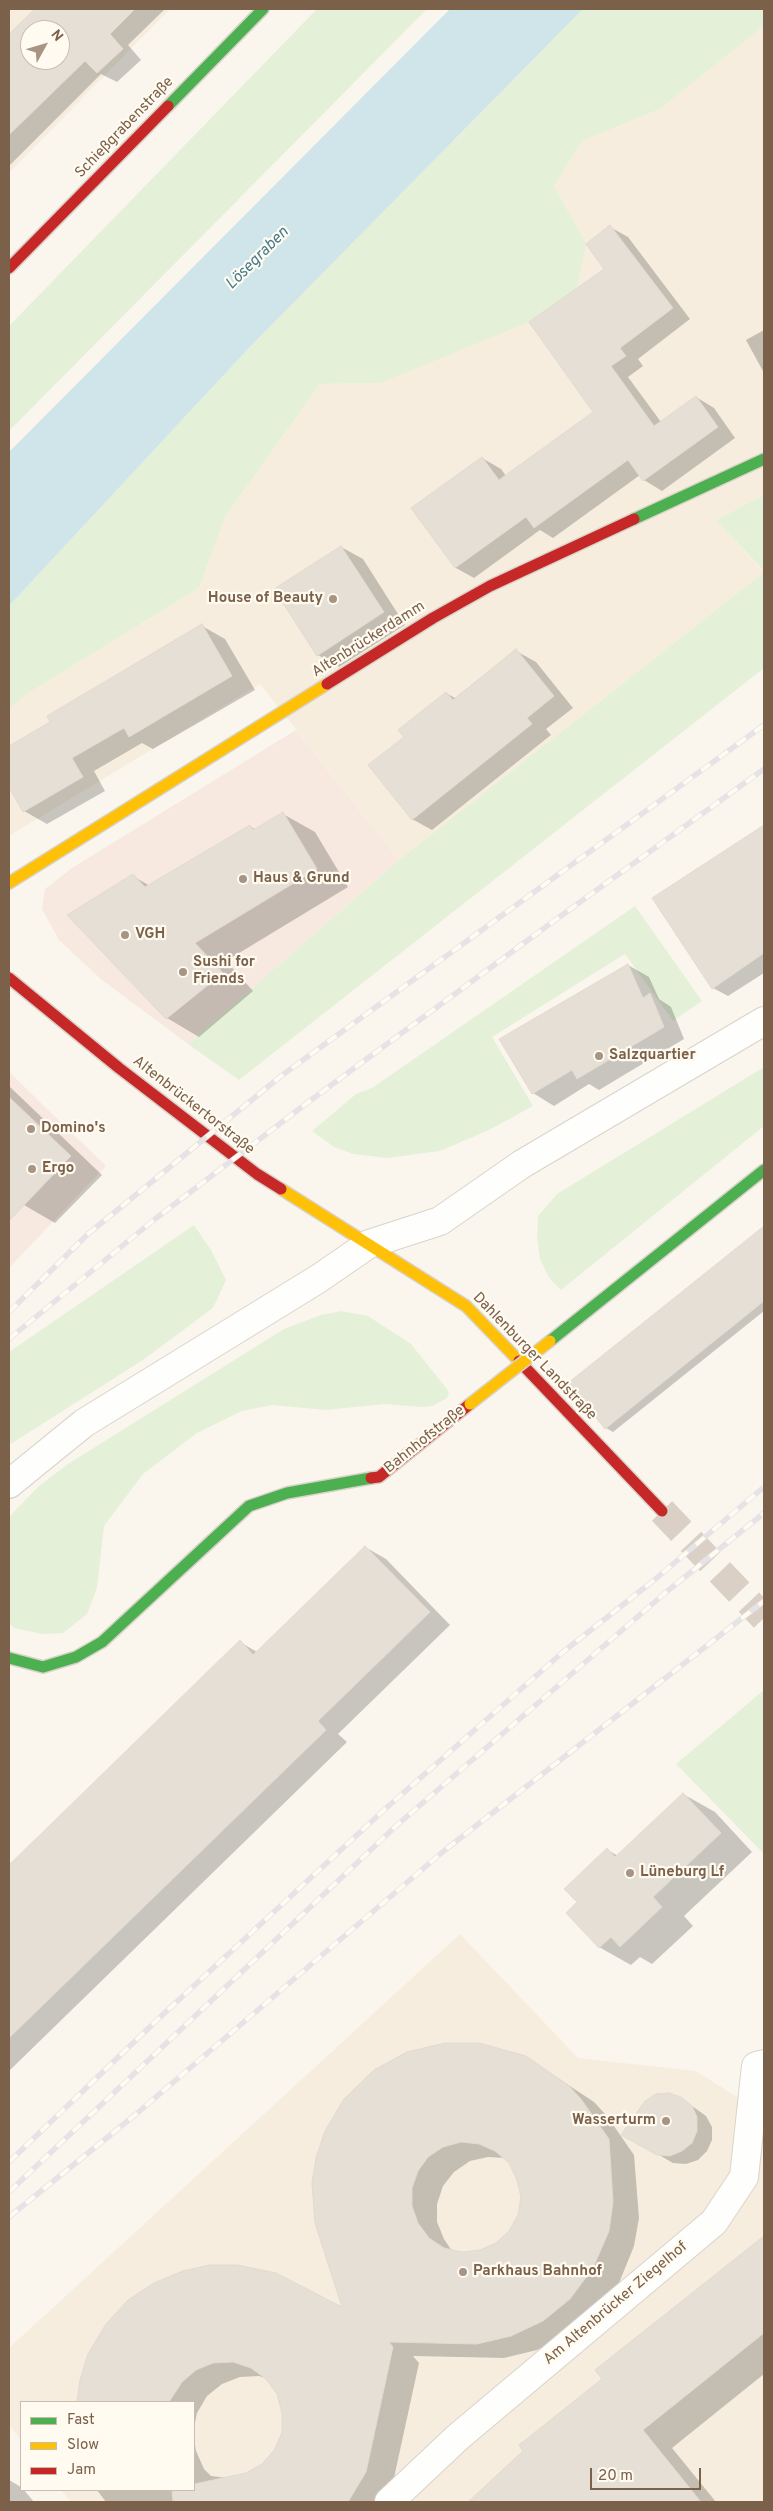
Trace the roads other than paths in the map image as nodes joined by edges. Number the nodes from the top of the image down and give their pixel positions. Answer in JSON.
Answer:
{"nodes":[{"id":1,"x":263,"y":9,"type":"edge"},
{"id":2,"x":9,"y":268,"type":"edge"},
{"id":3,"x":764,"y":459,"type":"edge"},
{"id":4,"x":9,"y":883,"type":"edge"},
{"id":5,"x":9,"y":978,"type":"edge"},
{"id":6,"x":764,"y":1021,"type":"edge"},
{"id":7,"x":764,"y":1170,"type":"edge"},
{"id":8,"x":369,"y":1244,"type":"junction"},
{"id":9,"x":9,"y":1484,"type":"edge"},
{"id":10,"x":662,"y":1511,"type":"tunnel mouth"},
{"id":11,"x":9,"y":1658,"type":"edge"},
{"id":12,"x":764,"y":2064,"type":"edge"},
{"id":13,"x":389,"y":2502,"type":"edge"}],
"edges":[{"from":1,"to":2,"type":"street","name":"Schießgrabenstraße"},
{"from":3,"to":4,"type":"street","name":"Altenbrückerdamm"},
{"from":5,"to":8,"type":"street","name":"Altenbrückertorstraße"},
{"from":6,"to":8,"type":"street"},
{"from":7,"to":11,"type":"street","name":"Bahnhofstraße","bridge":true},
{"from":8,"to":9,"type":"street"},
{"from":8,"to":10,"type":"street","name":"Dahlenburger Landstraße"},
{"from":12,"to":13,"type":"street","name":"Am Altenbrücker Ziegelhof"}]}
